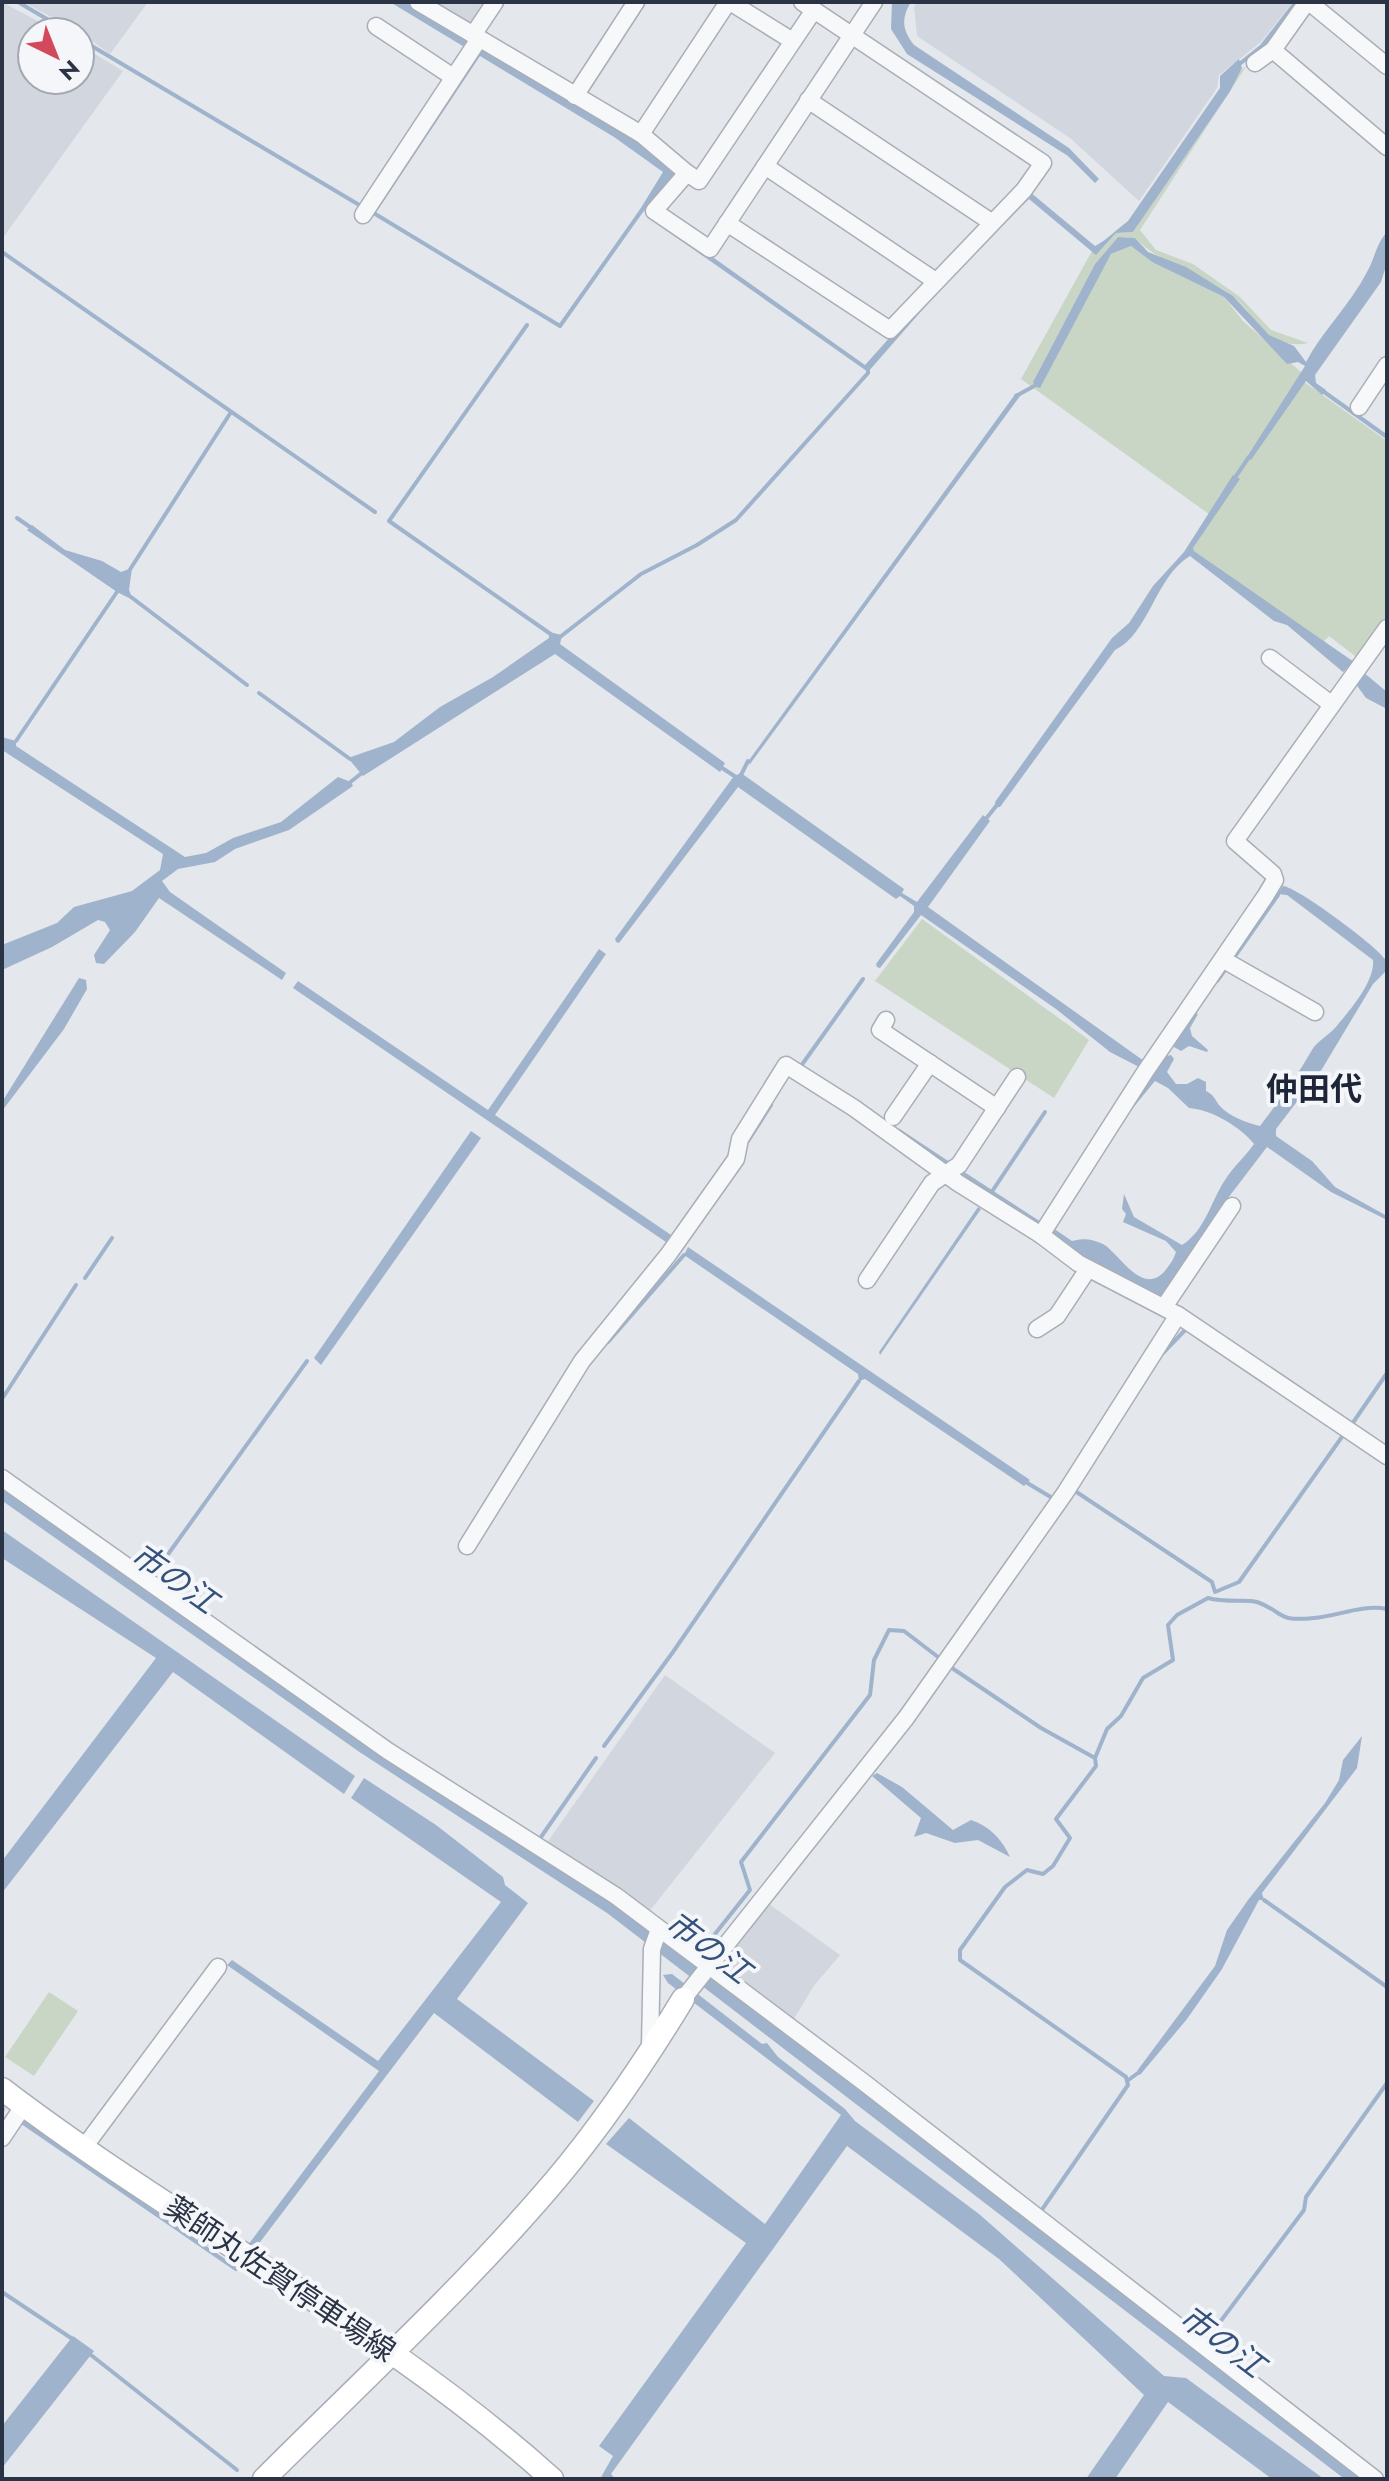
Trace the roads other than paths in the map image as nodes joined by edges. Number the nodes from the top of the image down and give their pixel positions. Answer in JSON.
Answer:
{"nodes":[{"id":1,"x":418,"y":2,"type":"edge"},
{"id":2,"x":495,"y":2,"type":"edge"},
{"id":3,"x":636,"y":2,"type":"edge"},
{"id":4,"x":729,"y":2,"type":"edge"},
{"id":5,"x":874,"y":2,"type":"edge"},
{"id":6,"x":1308,"y":2,"type":"edge"},
{"id":7,"x":808,"y":6,"type":"edge"},
{"id":8,"x":376,"y":26,"type":"dead end"},
{"id":9,"x":855,"y":38,"type":"junction"},
{"id":10,"x":791,"y":40,"type":"junction"},
{"id":11,"x":474,"y":42,"type":"junction"},
{"id":12,"x":1273,"y":50,"type":"junction"},
{"id":13,"x":1255,"y":63,"type":"dead end"},
{"id":14,"x":1387,"y":66,"type":"edge"},
{"id":15,"x":453,"y":77,"type":"junction"},
{"id":16,"x":575,"y":96,"type":"junction"},
{"id":17,"x":812,"y":103,"type":"junction"},
{"id":18,"x":641,"y":134,"type":"junction"},
{"id":19,"x":1387,"y":147,"type":"edge"},
{"id":20,"x":769,"y":168,"type":"junction"},
{"id":21,"x":687,"y":173,"type":"junction"},
{"id":22,"x":363,"y":215,"type":"dead end"},
{"id":23,"x":991,"y":222,"type":"junction"},
{"id":24,"x":731,"y":226,"type":"junction"},
{"id":25,"x":934,"y":280,"type":"junction"},
{"id":26,"x":1387,"y":365,"type":"edge"},
{"id":27,"x":1359,"y":407,"type":"dead end"},
{"id":28,"x":1386,"y":631,"type":"edge"},
{"id":29,"x":1270,"y":658,"type":"dead end"},
{"id":30,"x":1331,"y":704,"type":"junction"},
{"id":31,"x":1229,"y":963,"type":"junction"},
{"id":32,"x":1315,"y":1012,"type":"dead end"},
{"id":33,"x":886,"y":1020,"type":"dead end"},
{"id":34,"x":930,"y":1063,"type":"junction"},
{"id":35,"x":1017,"y":1077,"type":"dead end"},
{"id":36,"x":997,"y":1108,"type":"junction"},
{"id":37,"x":893,"y":1117,"type":"dead end"},
{"id":38,"x":954,"y":1170,"type":"junction"},
{"id":39,"x":1232,"y":1206,"type":"dead end"},
{"id":40,"x":1046,"y":1228,"type":"junction"},
{"id":41,"x":1088,"y":1269,"type":"junction"},
{"id":42,"x":867,"y":1280,"type":"dead end"},
{"id":43,"x":1171,"y":1311,"type":"junction"},
{"id":44,"x":1037,"y":1329,"type":"dead end"},
{"id":45,"x":1387,"y":1456,"type":"edge"},
{"id":46,"x":2,"y":1478,"type":"edge"},
{"id":47,"x":467,"y":1546,"type":"dead end"},
{"id":48,"x":659,"y":1929,"type":"junction"},
{"id":49,"x":701,"y":1960,"type":"junction"},
{"id":50,"x":218,"y":1967,"type":"dead end"},
{"id":51,"x":689,"y":1991,"type":"joint"},
{"id":52,"x":649,"y":2055,"type":"junction"},
{"id":53,"x":2,"y":2089,"type":"edge"},
{"id":54,"x":24,"y":2105,"type":"junction"},
{"id":55,"x":2,"y":2138,"type":"edge"},
{"id":56,"x":85,"y":2146,"type":"junction"},
{"id":57,"x":390,"y":2354,"type":"junction"},
{"id":58,"x":264,"y":2479,"type":"edge"},
{"id":59,"x":552,"y":2479,"type":"edge"},
{"id":60,"x":1375,"y":2479,"type":"edge"}],
"edges":[{"from":1,"to":11,"type":"street"},
{"from":2,"to":11,"type":"street"},
{"from":3,"to":16,"type":"street"},
{"from":4,"to":10,"type":"street"},
{"from":4,"to":18,"type":"street"},
{"from":5,"to":9,"type":"street"},
{"from":6,"to":12,"type":"street"},
{"from":6,"to":14,"type":"street"},
{"from":7,"to":9,"type":"street"},
{"from":7,"to":10,"type":"street"},
{"from":8,"to":15,"type":"street"},
{"from":9,"to":17,"type":"street"},
{"from":9,"to":23,"type":"street"},
{"from":10,"to":21,"type":"street"},
{"from":11,"to":15,"type":"street"},
{"from":11,"to":16,"type":"street"},
{"from":12,"to":13,"type":"street"},
{"from":12,"to":19,"type":"street"},
{"from":15,"to":22,"type":"street"},
{"from":16,"to":18,"type":"street"},
{"from":17,"to":20,"type":"street"},
{"from":17,"to":23,"type":"street"},
{"from":18,"to":21,"type":"street"},
{"from":20,"to":24,"type":"street"},
{"from":20,"to":25,"type":"street"},
{"from":21,"to":24,"type":"street"},
{"from":23,"to":25,"type":"street"},
{"from":24,"to":25,"type":"street"},
{"from":26,"to":27,"type":"street"},
{"from":28,"to":30,"type":"street"},
{"from":29,"to":30,"type":"street"},
{"from":30,"to":31,"type":"street"},
{"from":31,"to":32,"type":"street"},
{"from":31,"to":40,"type":"street"},
{"from":33,"to":34,"type":"street"},
{"from":34,"to":36,"type":"street"},
{"from":34,"to":37,"type":"street"},
{"from":35,"to":36,"type":"street"},
{"from":36,"to":38,"type":"street"},
{"from":38,"to":40,"type":"street"},
{"from":38,"to":42,"type":"street"},
{"from":38,"to":47,"type":"street"},
{"from":39,"to":43,"type":"street"},
{"from":40,"to":41,"type":"street"},
{"from":41,"to":43,"type":"street"},
{"from":41,"to":44,"type":"street"},
{"from":43,"to":45,"type":"street"},
{"from":43,"to":49,"type":"street"},
{"from":46,"to":48,"type":"street"},
{"from":48,"to":49,"type":"street"},
{"from":48,"to":52,"type":"street"},
{"from":49,"to":51,"type":"street"},
{"from":49,"to":60,"type":"street"},
{"from":50,"to":56,"type":"street"},
{"from":51,"to":52,"type":"main road"},
{"from":52,"to":57,"type":"main road"},
{"from":53,"to":54,"type":"main road","name":"薬師丸佐賀停車場線"},
{"from":54,"to":55,"type":"street"},
{"from":54,"to":56,"type":"main road","name":"薬師丸佐賀停車場線"},
{"from":56,"to":57,"type":"main road","name":"薬師丸佐賀停車場線"},
{"from":57,"to":58,"type":"main road"},
{"from":57,"to":59,"type":"main road","name":"薬師丸佐賀停車場線"}]}
